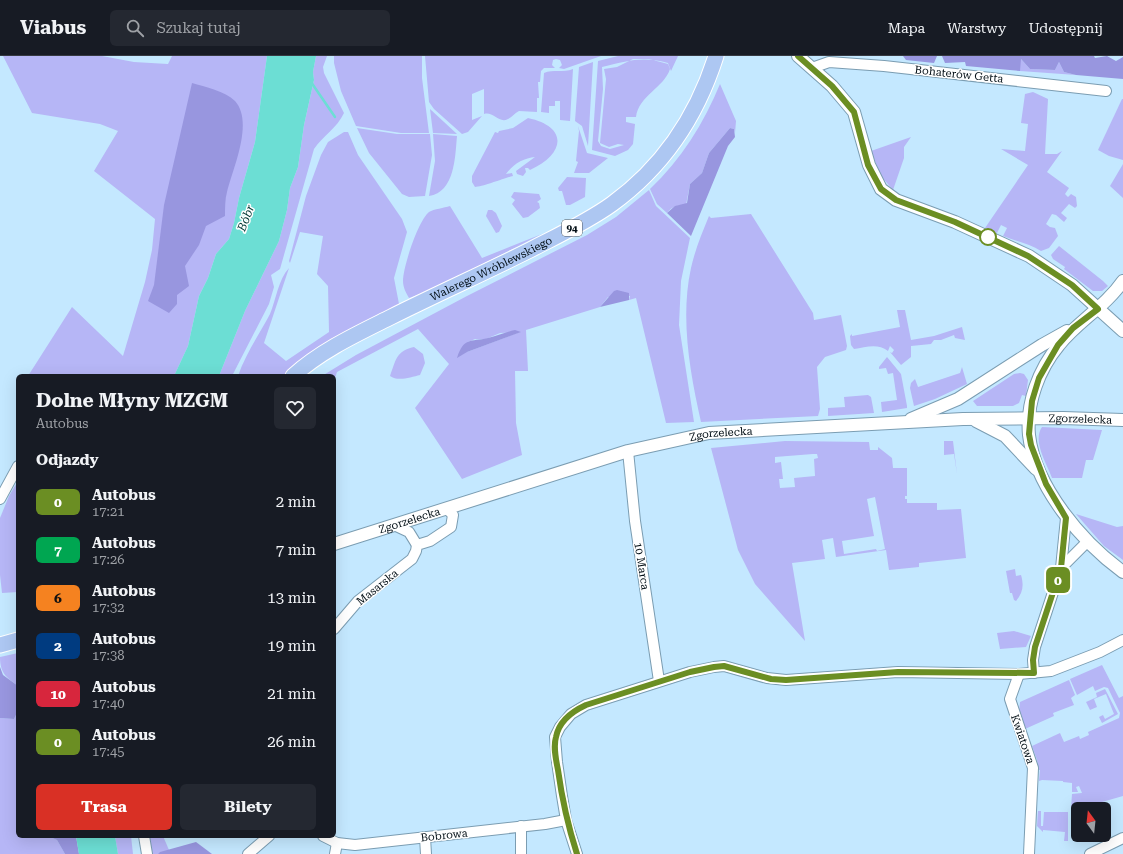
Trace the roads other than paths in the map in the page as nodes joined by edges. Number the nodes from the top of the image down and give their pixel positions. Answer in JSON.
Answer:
{"nodes":[{"id":1,"x":716,"y":56,"type":"edge"},
{"id":2,"x":798,"y":56,"type":"edge"},
{"id":3,"x":812,"y":68,"type":"junction"},
{"id":4,"x":1106,"y":91,"type":"dead end"},
{"id":5,"x":1123,"y":281,"type":"edge"},
{"id":6,"x":1098,"y":309,"type":"junction"},
{"id":7,"x":1073,"y":328,"type":"junction"},
{"id":8,"x":1123,"y":331,"type":"edge"},
{"id":9,"x":295,"y":374,"type":"edge"},
{"id":10,"x":1030,"y":418,"type":"junction"},
{"id":11,"x":972,"y":419,"type":"junction"},
{"id":12,"x":1123,"y":420,"type":"edge"},
{"id":13,"x":903,"y":422,"type":"junction"},
{"id":14,"x":628,"y":451,"type":"junction"},
{"id":15,"x":16,"y":470,"type":"edge"},
{"id":16,"x":1042,"y":476,"type":"junction"},
{"id":17,"x":0,"y":499,"type":"edge"},
{"id":18,"x":447,"y":509,"type":"junction"},
{"id":19,"x":1066,"y":518,"type":"junction"},
{"id":20,"x":394,"y":525,"type":"junction"},
{"id":21,"x":1087,"y":542,"type":"junction"},
{"id":22,"x":336,"y":543,"type":"edge"},
{"id":23,"x":417,"y":545,"type":"junction"},
{"id":24,"x":1061,"y":568,"type":"junction"},
{"id":25,"x":1123,"y":572,"type":"edge"},
{"id":26,"x":336,"y":627,"type":"edge"},
{"id":27,"x":1123,"y":640,"type":"edge"},
{"id":28,"x":16,"y":641,"type":"edge"},
{"id":29,"x":0,"y":645,"type":"edge"},
{"id":30,"x":1034,"y":673,"type":"junction"},
{"id":31,"x":1019,"y":674,"type":"junction"},
{"id":32,"x":660,"y":681,"type":"junction"},
{"id":33,"x":566,"y":820,"type":"junction"},
{"id":34,"x":521,"y":826,"type":"junction"},
{"id":35,"x":425,"y":837,"type":"junction"},
{"id":36,"x":144,"y":838,"type":"edge"},
{"id":37,"x":267,"y":838,"type":"edge"},
{"id":38,"x":327,"y":838,"type":"edge"},
{"id":39,"x":1123,"y":838,"type":"edge"},
{"id":40,"x":337,"y":843,"type":"junction"},
{"id":41,"x":147,"y":854,"type":"edge"},
{"id":42,"x":248,"y":854,"type":"edge"},
{"id":43,"x":335,"y":854,"type":"edge"},
{"id":44,"x":426,"y":854,"type":"edge"},
{"id":45,"x":521,"y":854,"type":"edge"},
{"id":46,"x":577,"y":854,"type":"edge"},
{"id":47,"x":1029,"y":854,"type":"edge"},
{"id":48,"x":1090,"y":854,"type":"edge"}],
"edges":[{"from":1,"to":9,"type":"main road","name":"Walerego Wróblewskiego","number":"94"},
{"from":2,"to":3,"type":"street"},
{"from":3,"to":4,"type":"street","name":"Bohaterów Getta"},
{"from":3,"to":6,"type":"street"},
{"from":5,"to":6,"type":"street"},
{"from":6,"to":7,"type":"street"},
{"from":6,"to":8,"type":"street"},
{"from":7,"to":10,"type":"street"},
{"from":7,"to":13,"type":"street"},
{"from":10,"to":11,"type":"street","name":"Zgorzelecka"},
{"from":10,"to":12,"type":"street","name":"Zgorzelecka"},
{"from":10,"to":16,"type":"street"},
{"from":11,"to":13,"type":"street","name":"Zgorzelecka"},
{"from":11,"to":16,"type":"street"},
{"from":13,"to":14,"type":"street","name":"Zgorzelecka"},
{"from":14,"to":18,"type":"street","name":"Zgorzelecka"},
{"from":14,"to":32,"type":"street","name":"10 Marca"},
{"from":15,"to":17,"type":"street"},
{"from":16,"to":19,"type":"street"},
{"from":18,"to":20,"type":"street","name":"Zgorzelecka"},
{"from":18,"to":23,"type":"street"},
{"from":19,"to":21,"type":"street"},
{"from":19,"to":24,"type":"street"},
{"from":20,"to":22,"type":"street","name":"Zgorzelecka"},
{"from":20,"to":23,"type":"street"},
{"from":21,"to":24,"type":"street"},
{"from":21,"to":25,"type":"street"},
{"from":23,"to":26,"type":"street","name":"Masarska"},
{"from":24,"to":30,"type":"street"},
{"from":27,"to":30,"type":"street"},
{"from":28,"to":29,"type":"main road"},
{"from":30,"to":31,"type":"street"},
{"from":31,"to":32,"type":"street"},
{"from":31,"to":47,"type":"street","name":"Kwiatowa"},
{"from":32,"to":33,"type":"street"},
{"from":33,"to":34,"type":"street","name":"Bobrowa"},
{"from":33,"to":46,"type":"street"},
{"from":34,"to":35,"type":"street","name":"Bobrowa"},
{"from":34,"to":45,"type":"street"},
{"from":35,"to":40,"type":"street","name":"Bobrowa"},
{"from":35,"to":44,"type":"street"},
{"from":36,"to":41,"type":"street"},
{"from":37,"to":42,"type":"street"},
{"from":38,"to":40,"type":"street","name":"Bobrowa"},
{"from":39,"to":48,"type":"street"},
{"from":40,"to":43,"type":"street"}]}
